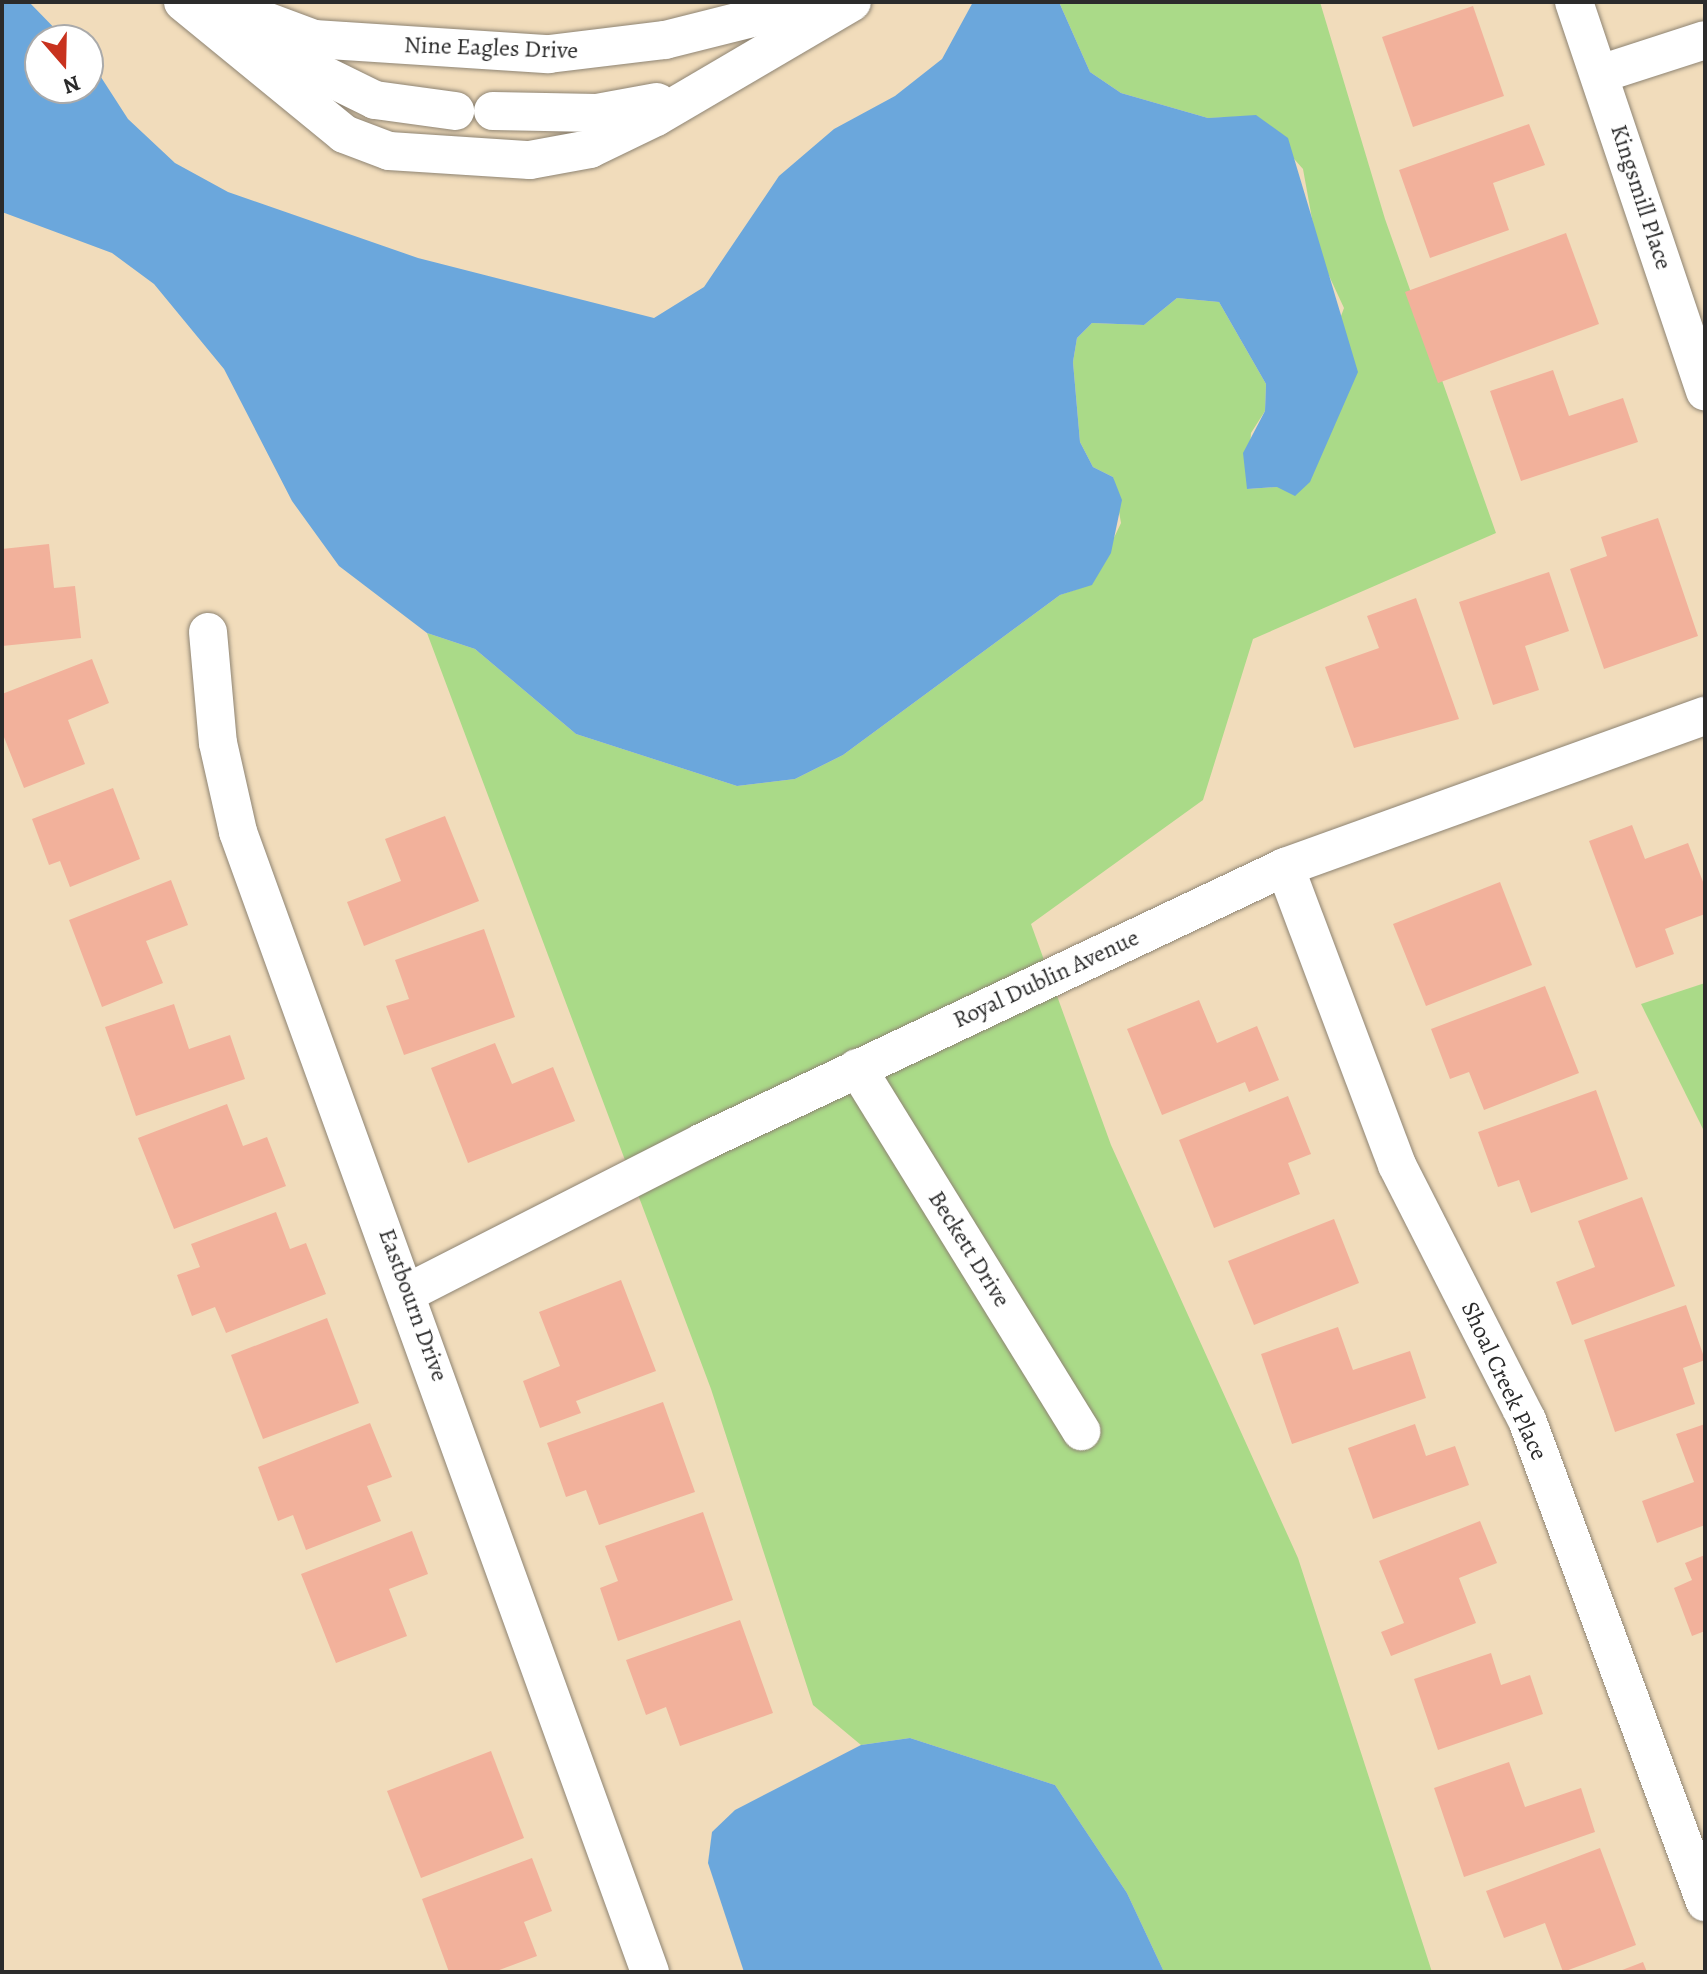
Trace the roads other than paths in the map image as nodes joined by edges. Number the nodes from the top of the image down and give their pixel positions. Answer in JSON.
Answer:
{"nodes":[{"id":1,"x":183,"y":2,"type":"edge"},
{"id":2,"x":194,"y":2,"type":"edge"},
{"id":3,"x":215,"y":2,"type":"edge"},
{"id":4,"x":816,"y":2,"type":"edge"},
{"id":5,"x":852,"y":2,"type":"edge"},
{"id":6,"x":1574,"y":2,"type":"edge"},
{"id":7,"x":1705,"y":40,"type":"edge"},
{"id":8,"x":1600,"y":74,"type":"junction"},
{"id":9,"x":695,"y":94,"type":"junction"},
{"id":10,"x":455,"y":111,"type":"dead end"},
{"id":11,"x":493,"y":111,"type":"dead end"},
{"id":12,"x":1705,"y":392,"type":"edge"},
{"id":13,"x":208,"y":632,"type":"dead end"},
{"id":14,"x":1705,"y":716,"type":"edge"},
{"id":15,"x":1285,"y":867,"type":"junction"},
{"id":16,"x":857,"y":1068,"type":"junction"},
{"id":17,"x":409,"y":1292,"type":"junction"},
{"id":18,"x":1081,"y":1431,"type":"dead end"},
{"id":19,"x":1705,"y":1902,"type":"edge"},
{"id":20,"x":650,"y":1972,"type":"edge"}],
"edges":[{"from":1,"to":9,"type":"street"},
{"from":2,"to":10,"type":"street"},
{"from":3,"to":4,"type":"street","name":"Nine Eagles Drive"},
{"from":5,"to":9,"type":"street"},
{"from":6,"to":8,"type":"street","name":"Kingsmill Place"},
{"from":7,"to":8,"type":"street"},
{"from":8,"to":12,"type":"street","name":"Kingsmill Place"},
{"from":9,"to":11,"type":"street"},
{"from":13,"to":17,"type":"street","name":"Eastbourn Drive"},
{"from":14,"to":15,"type":"street","name":"Royal Dublin Avenue"},
{"from":15,"to":16,"type":"street","name":"Royal Dublin Avenue"},
{"from":15,"to":19,"type":"street","name":"Shoal Creek Place"},
{"from":16,"to":17,"type":"street","name":"Royal Dublin Avenue"},
{"from":16,"to":18,"type":"street","name":"Beckett Drive"},
{"from":17,"to":20,"type":"street","name":"Eastbourn Drive"}]}
